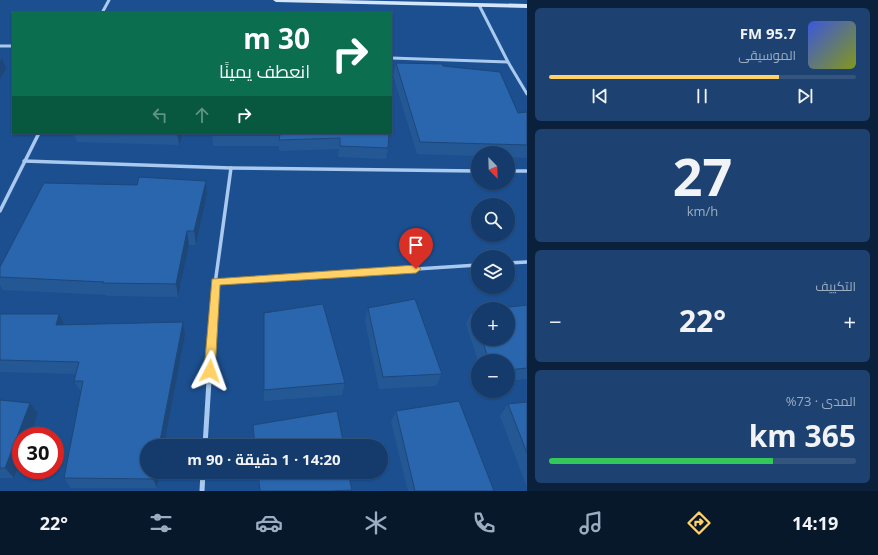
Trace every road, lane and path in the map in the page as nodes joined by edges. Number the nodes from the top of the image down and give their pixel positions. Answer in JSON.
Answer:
{"nodes":[{"id":1,"x":109,"y":0,"type":"edge"},
{"id":2,"x":276,"y":0,"type":"edge"},
{"id":3,"x":478,"y":5,"type":"junction"},
{"id":4,"x":527,"y":6,"type":"edge"},
{"id":5,"x":103,"y":12,"type":"edge"},
{"id":6,"x":0,"y":46,"type":"edge"},
{"id":7,"x":12,"y":46,"type":"edge"},
{"id":8,"x":392,"y":58,"type":"edge"},
{"id":9,"x":508,"y":62,"type":"junction"},
{"id":10,"x":527,"y":94,"type":"edge"},
{"id":11,"x":38,"y":134,"type":"edge"},
{"id":12,"x":24,"y":161,"type":"junction"},
{"id":13,"x":231,"y":168,"type":"junction"},
{"id":14,"x":471,"y":171,"type":"edge"},
{"id":15,"x":515,"y":171,"type":"edge"},
{"id":16,"x":527,"y":171,"type":"edge"},
{"id":17,"x":0,"y":211,"type":"edge"},
{"id":18,"x":527,"y":262,"type":"edge"},
{"id":19,"x":515,"y":263,"type":"edge"},
{"id":20,"x":471,"y":265,"type":"edge"},
{"id":21,"x":215,"y":282,"type":"junction"},
{"id":22,"x":205,"y":439,"type":"edge"},
{"id":23,"x":203,"y":479,"type":"edge"},
{"id":24,"x":202,"y":491,"type":"edge"}],
"edges":[{"from":1,"to":5,"type":"street"},
{"from":2,"to":3,"type":"main road"},
{"from":3,"to":4,"type":"main road"},
{"from":3,"to":9,"type":"street"},
{"from":6,"to":7,"type":"street"},
{"from":8,"to":9,"type":"street"},
{"from":9,"to":10,"type":"street"},
{"from":11,"to":12,"type":"street"},
{"from":12,"to":13,"type":"street"},
{"from":12,"to":17,"type":"street"},
{"from":13,"to":14,"type":"street"},
{"from":13,"to":21,"type":"street"},
{"from":15,"to":16,"type":"street"},
{"from":18,"to":19,"type":"street"},
{"from":20,"to":21,"type":"street"},
{"from":21,"to":22,"type":"street"},
{"from":23,"to":24,"type":"street"}]}
